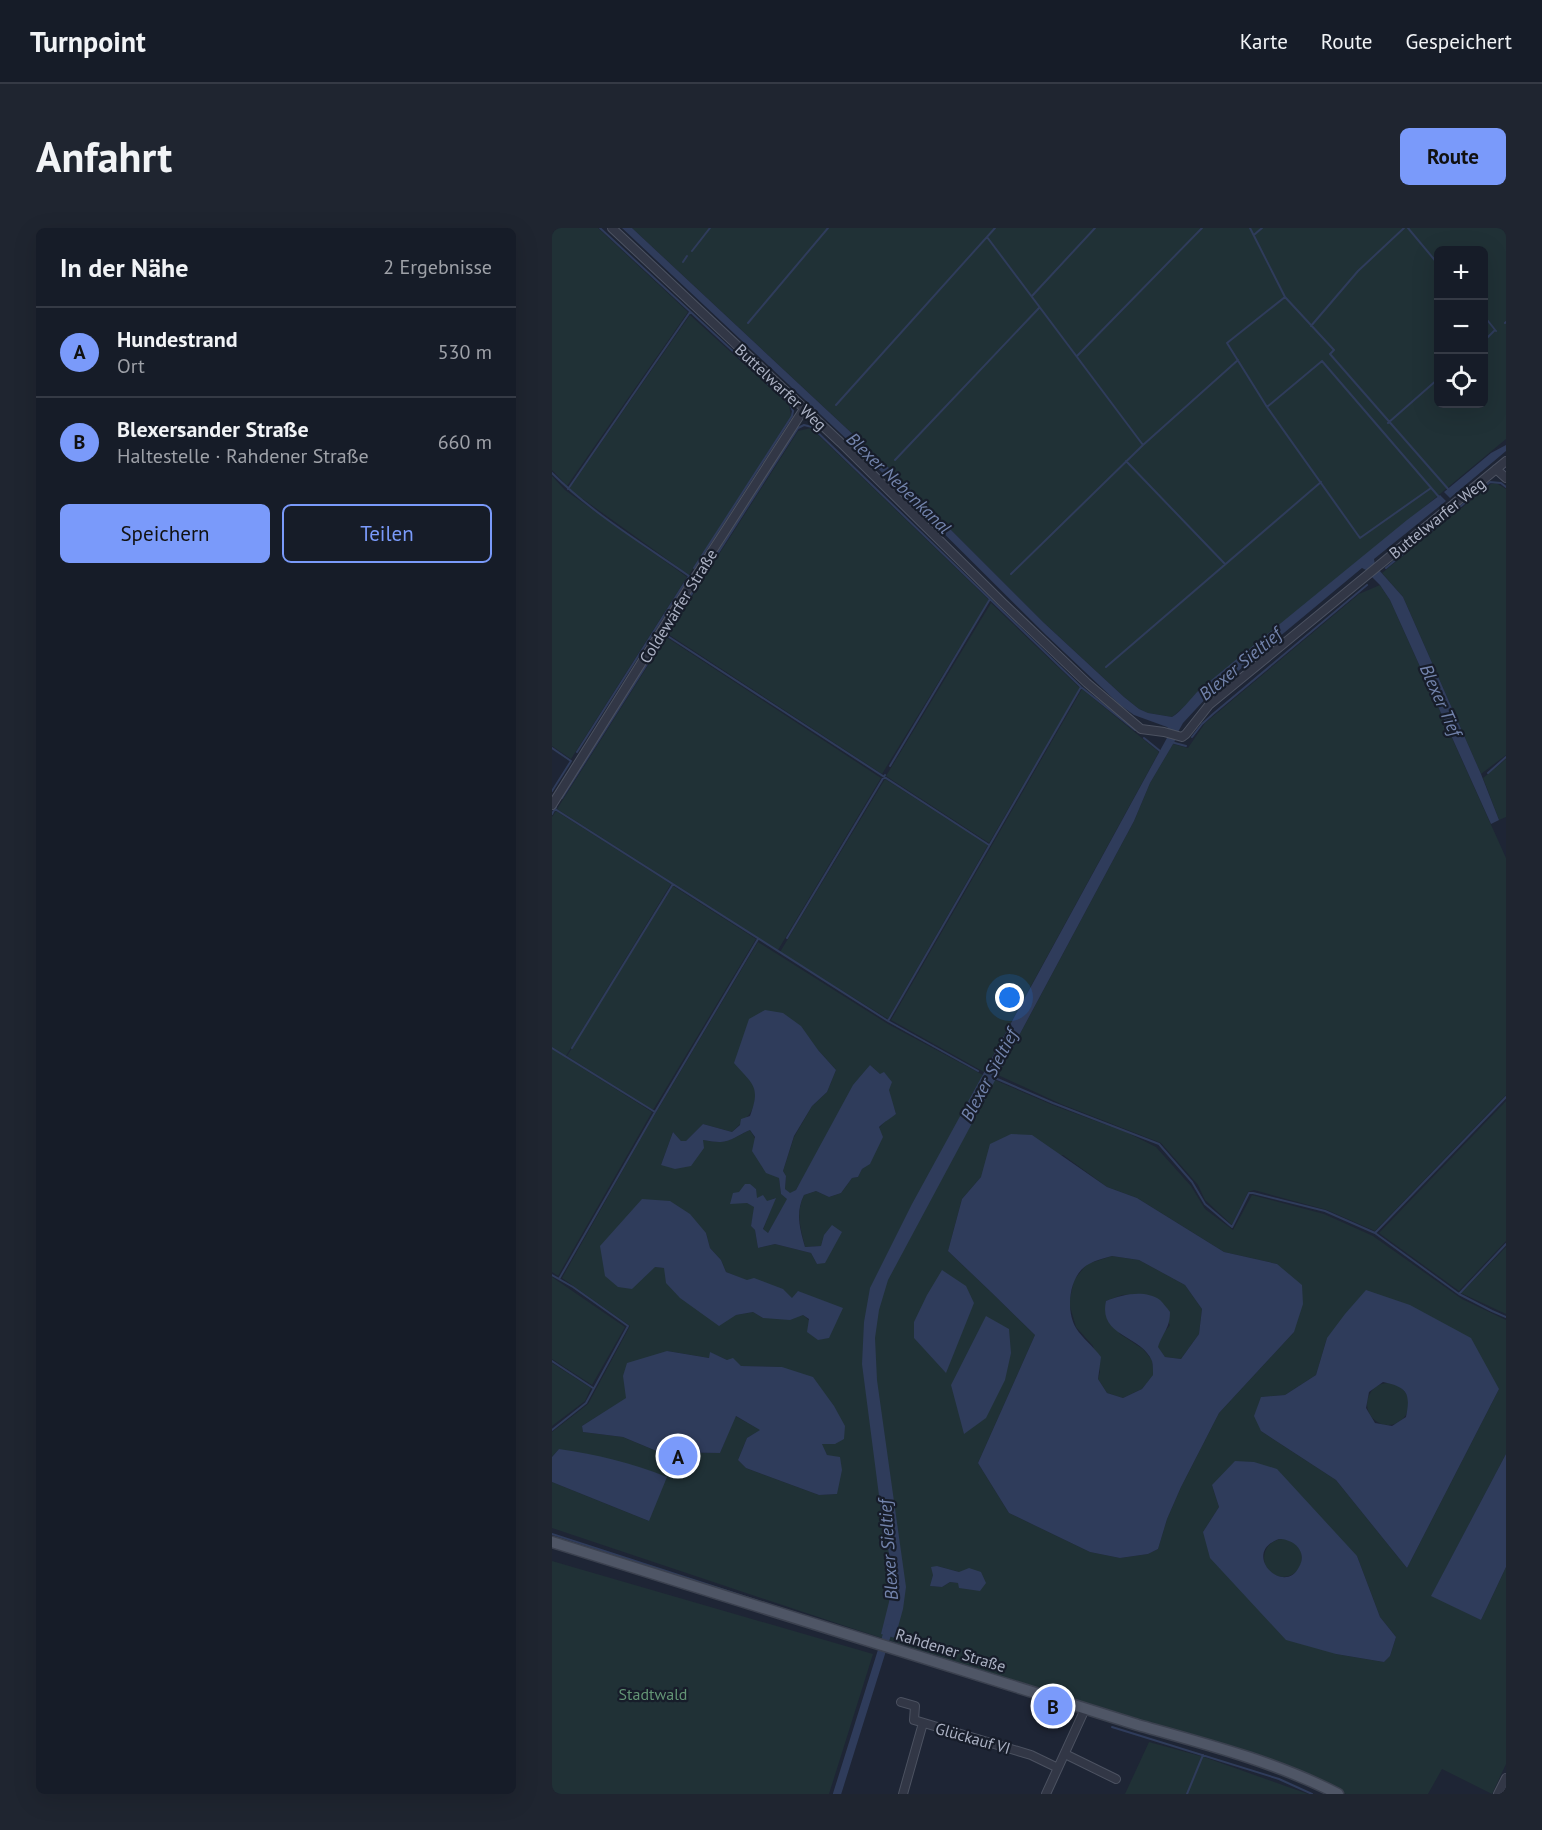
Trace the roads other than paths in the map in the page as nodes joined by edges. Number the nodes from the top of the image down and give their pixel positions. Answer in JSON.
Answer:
{"nodes":[{"id":1,"x":612,"y":228,"type":"edge"},
{"id":2,"x":804,"y":409,"type":"junction"},
{"id":3,"x":1506,"y":461,"type":"edge"},
{"id":4,"x":1496,"y":469,"type":"junction"},
{"id":5,"x":1506,"y":478,"type":"edge"},
{"id":6,"x":552,"y":805,"type":"edge"},
{"id":7,"x":552,"y":1542,"type":"edge"},
{"id":8,"x":901,"y":1702,"type":"dead end"},
{"id":9,"x":1085,"y":1709,"type":"junction"},
{"id":10,"x":923,"y":1723,"type":"junction"},
{"id":11,"x":1065,"y":1754,"type":"junction"},
{"id":12,"x":1058,"y":1768,"type":"junction"},
{"id":13,"x":1506,"y":1778,"type":"edge"},
{"id":14,"x":1116,"y":1779,"type":"dead end"},
{"id":15,"x":903,"y":1794,"type":"edge"},
{"id":16,"x":1046,"y":1794,"type":"edge"},
{"id":17,"x":1338,"y":1794,"type":"edge"},
{"id":18,"x":1498,"y":1794,"type":"edge"}],
"edges":[{"from":1,"to":2,"type":"street","name":"Buttelwarfer Weg"},
{"from":2,"to":4,"type":"street","name":"Buttelwarfer Weg"},
{"from":2,"to":6,"type":"street","name":"Coldewärfer Straße"},
{"from":3,"to":4,"type":"street","name":"Buttelwarfer Weg"},
{"from":4,"to":5,"type":"street"},
{"from":7,"to":9,"type":"main road","name":"Rahdener Straße"},
{"from":8,"to":10,"type":"street","name":"Glückauf VI"},
{"from":9,"to":11,"type":"street"},
{"from":9,"to":17,"type":"main road","name":"Rahdener Straße"},
{"from":10,"to":12,"type":"street","name":"Glückauf VI"},
{"from":10,"to":15,"type":"street"},
{"from":11,"to":12,"type":"street"},
{"from":11,"to":14,"type":"street"},
{"from":12,"to":16,"type":"street"},
{"from":13,"to":18,"type":"street"}]}
